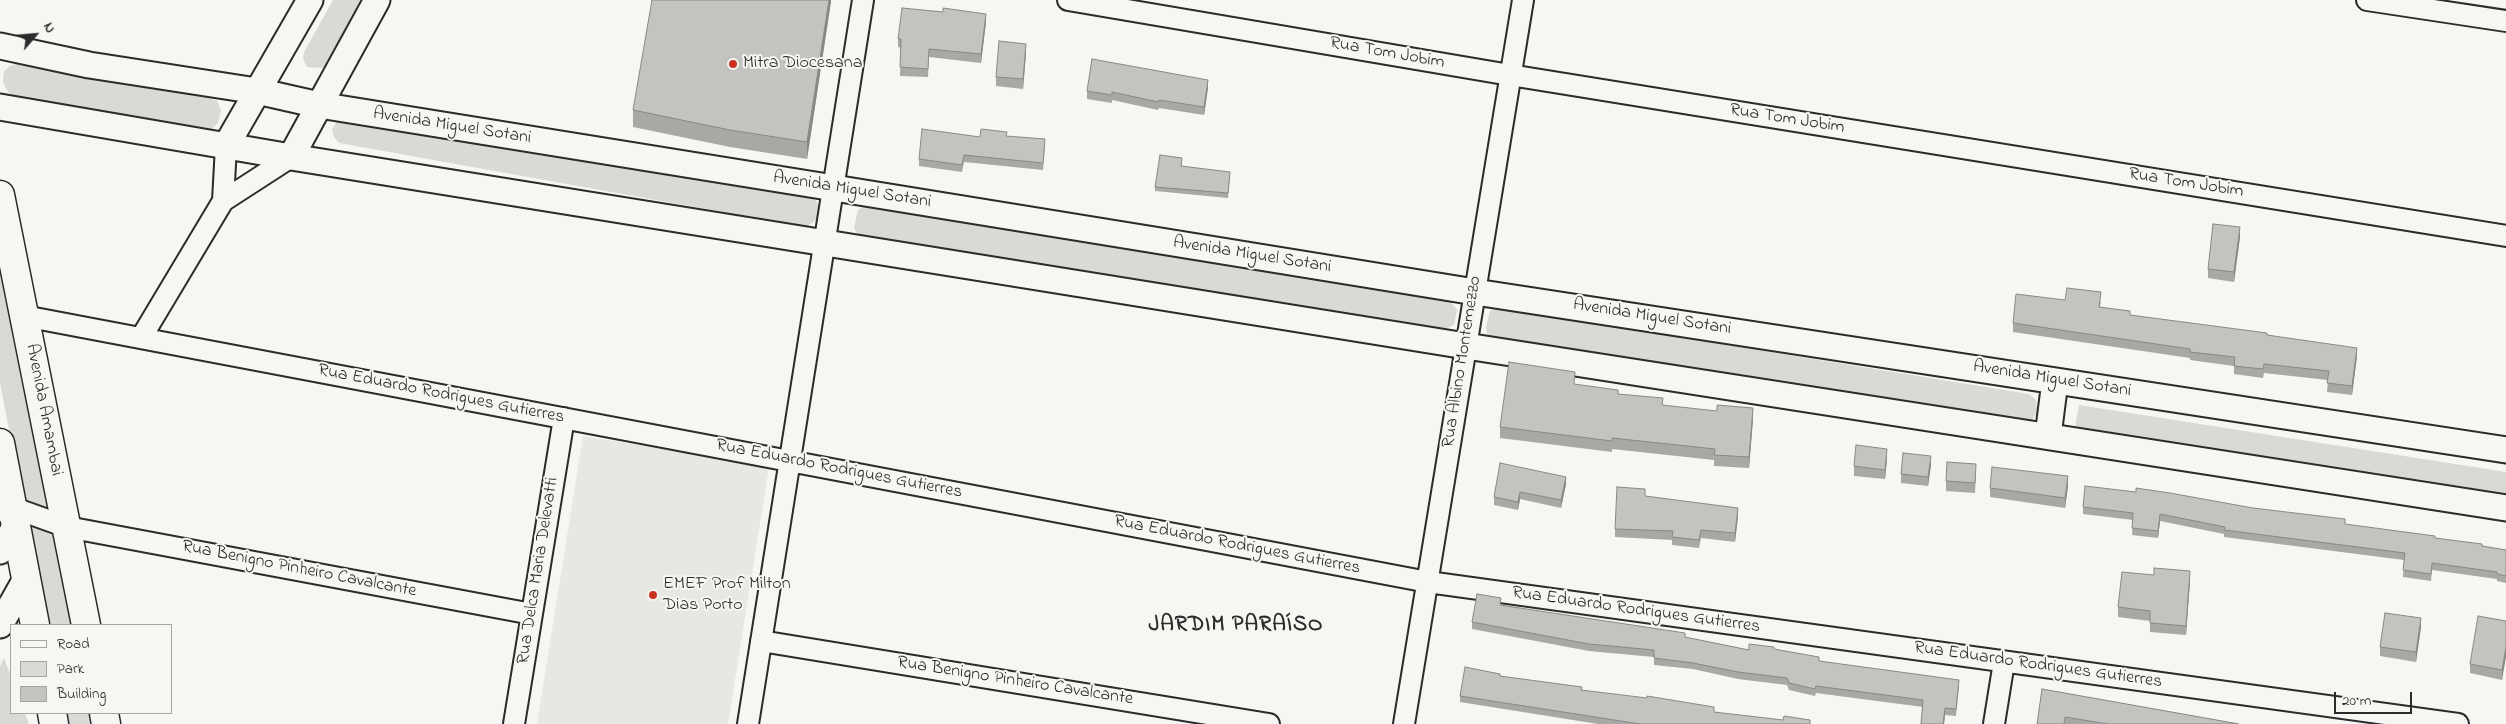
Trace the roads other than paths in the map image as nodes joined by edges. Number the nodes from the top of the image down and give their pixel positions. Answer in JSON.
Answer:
{"nodes":[{"id":1,"x":310,"y":0,"type":"edge"},
{"id":2,"x":377,"y":0,"type":"edge"},
{"id":3,"x":863,"y":0,"type":"edge"},
{"id":4,"x":1068,"y":0,"type":"edge"},
{"id":5,"x":1523,"y":0,"type":"edge"},
{"id":6,"x":2367,"y":0,"type":"edge"},
{"id":7,"x":2506,"y":21,"type":"edge"},
{"id":8,"x":0,"y":46,"type":"edge"},
{"id":9,"x":1510,"y":75,"type":"junction"},
{"id":10,"x":257,"y":92,"type":"junction"},
{"id":11,"x":319,"y":105,"type":"junction"},
{"id":12,"x":0,"y":107,"type":"edge"},
{"id":13,"x":226,"y":146,"type":"junction"},
{"id":14,"x":291,"y":157,"type":"junction"},
{"id":15,"x":834,"y":188,"type":"junction"},
{"id":16,"x":0,"y":195,"type":"edge"},
{"id":17,"x":223,"y":201,"type":"junction"},
{"id":18,"x":2506,"y":236,"type":"edge"},
{"id":19,"x":825,"y":243,"type":"junction"},
{"id":20,"x":1475,"y":292,"type":"junction"},
{"id":21,"x":24,"y":316,"type":"junction"},
{"id":22,"x":141,"y":338,"type":"junction"},
{"id":23,"x":1466,"y":346,"type":"junction"},
{"id":24,"x":2055,"y":381,"type":"junction"},
{"id":25,"x":564,"y":418,"type":"junction"},
{"id":26,"x":2048,"y":436,"type":"junction"},
{"id":27,"x":0,"y":443,"type":"edge"},
{"id":28,"x":2506,"y":450,"type":"edge"},
{"id":29,"x":790,"y":461,"type":"junction"},
{"id":30,"x":2506,"y":508,"type":"edge"},
{"id":31,"x":10,"y":514,"type":"edge"},
{"id":32,"x":67,"y":527,"type":"junction"},
{"id":33,"x":0,"y":551,"type":"edge"},
{"id":34,"x":1428,"y":582,"type":"junction"},
{"id":35,"x":13,"y":590,"type":"edge"},
{"id":36,"x":532,"y":614,"type":"junction"},
{"id":37,"x":0,"y":624,"type":"edge"},
{"id":38,"x":34,"y":624,"type":"edge"},
{"id":39,"x":86,"y":624,"type":"edge"},
{"id":40,"x":761,"y":641,"type":"junction"},
{"id":41,"x":2004,"y":662,"type":"junction"},
{"id":42,"x":514,"y":724,"type":"edge"},
{"id":43,"x":748,"y":724,"type":"edge"},
{"id":44,"x":1269,"y":724,"type":"edge"},
{"id":45,"x":1404,"y":724,"type":"edge"},
{"id":46,"x":1994,"y":724,"type":"edge"},
{"id":47,"x":2458,"y":724,"type":"edge"}],
"edges":[{"from":1,"to":10,"type":"street"},
{"from":2,"to":11,"type":"street"},
{"from":3,"to":15,"type":"street"},
{"from":4,"to":9,"type":"street","name":"Rua Tom Jobim"},
{"from":5,"to":9,"type":"street","name":"Rua Albino Montemezzo"},
{"from":6,"to":7,"type":"street"},
{"from":8,"to":10,"type":"street","name":"Avenida Miguel Sotani"},
{"from":9,"to":18,"type":"street","name":"Rua Tom Jobim"},
{"from":9,"to":20,"type":"street","name":"Rua Albino Montemezzo"},
{"from":10,"to":11,"type":"street","name":"Avenida Miguel Sotani"},
{"from":10,"to":13,"type":"street"},
{"from":11,"to":14,"type":"street"},
{"from":11,"to":15,"type":"street","name":"Avenida Miguel Sotani"},
{"from":12,"to":13,"type":"street"},
{"from":13,"to":14,"type":"street"},
{"from":13,"to":17,"type":"street"},
{"from":14,"to":17,"type":"street"},
{"from":14,"to":19,"type":"street"},
{"from":15,"to":19,"type":"street"},
{"from":15,"to":20,"type":"street","name":"Avenida Miguel Sotani"},
{"from":16,"to":21,"type":"main road","name":"Avenida Amambai"},
{"from":17,"to":22,"type":"street"},
{"from":19,"to":23,"type":"street"},
{"from":19,"to":29,"type":"street"},
{"from":20,"to":23,"type":"street","name":"Rua Albino Montemezzo"},
{"from":20,"to":24,"type":"street","name":"Avenida Miguel Sotani"},
{"from":21,"to":22,"type":"street","name":"Rua Eduardo Rodrigues Gutierres"},
{"from":21,"to":32,"type":"main road","name":"Avenida Amambai"},
{"from":22,"to":25,"type":"street","name":"Rua Eduardo Rodrigues Gutierres"},
{"from":23,"to":26,"type":"street"},
{"from":23,"to":34,"type":"street","name":"Rua Albino Montemezzo"},
{"from":24,"to":26,"type":"street"},
{"from":24,"to":28,"type":"street","name":"Avenida Miguel Sotani"},
{"from":25,"to":29,"type":"street","name":"Rua Eduardo Rodrigues Gutierres"},
{"from":25,"to":36,"type":"street","name":"Rua Delca Maria Delevatti"},
{"from":26,"to":30,"type":"street"},
{"from":27,"to":31,"type":"main road"},
{"from":29,"to":34,"type":"street","name":"Rua Eduardo Rodrigues Gutierres"},
{"from":29,"to":40,"type":"street"},
{"from":31,"to":32,"type":"street","name":"Rua Benigno Pinheiro Cavalcante"},
{"from":31,"to":33,"type":"street"},
{"from":31,"to":35,"type":"main road"},
{"from":32,"to":36,"type":"street","name":"Rua Benigno Pinheiro Cavalcante"},
{"from":32,"to":39,"type":"main road","name":"Avenida Amambai"},
{"from":34,"to":41,"type":"street","name":"Rua Eduardo Rodrigues Gutierres"},
{"from":34,"to":45,"type":"street","name":"Rua Albino Montemezzo"},
{"from":35,"to":37,"type":"street"},
{"from":35,"to":38,"type":"main road"},
{"from":36,"to":42,"type":"street","name":"Rua Delca Maria Delevatti"},
{"from":40,"to":43,"type":"street"},
{"from":40,"to":44,"type":"street","name":"Rua Benigno Pinheiro Cavalcante"},
{"from":41,"to":46,"type":"street"},
{"from":41,"to":47,"type":"street","name":"Rua Eduardo Rodrigues Gutierres"}]}
